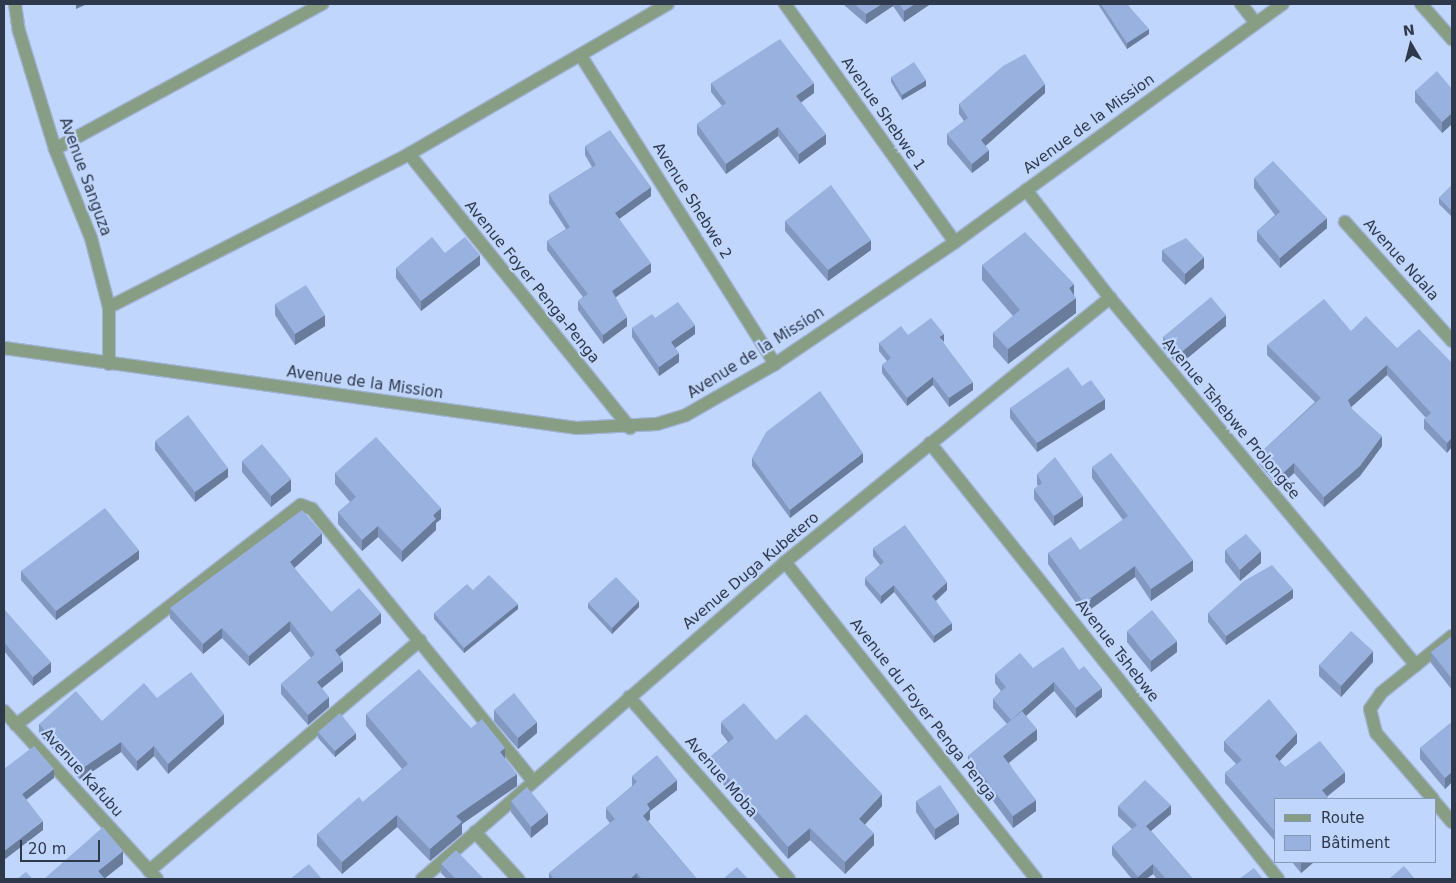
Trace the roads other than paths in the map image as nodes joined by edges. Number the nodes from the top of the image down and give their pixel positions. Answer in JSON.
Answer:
{"nodes":[{"id":1,"x":16,"y":4,"type":"edge"},
{"id":2,"x":322,"y":4,"type":"edge"},
{"id":3,"x":668,"y":4,"type":"edge"},
{"id":4,"x":786,"y":4,"type":"edge"},
{"id":5,"x":1241,"y":4,"type":"edge"},
{"id":6,"x":1283,"y":4,"type":"edge"},
{"id":7,"x":1421,"y":4,"type":"edge"},
{"id":8,"x":1256,"y":23,"type":"junction"},
{"id":9,"x":1452,"y":39,"type":"edge"},
{"id":10,"x":581,"y":56,"type":"junction"},
{"id":11,"x":55,"y":149,"type":"junction"},
{"id":12,"x":409,"y":154,"type":"junction"},
{"id":13,"x":1026,"y":190,"type":"junction"},
{"id":14,"x":1345,"y":222,"type":"dead end"},
{"id":15,"x":955,"y":242,"type":"junction"},
{"id":16,"x":1110,"y":298,"type":"junction"},
{"id":17,"x":109,"y":307,"type":"junction"},
{"id":18,"x":1452,"y":341,"type":"edge"},
{"id":19,"x":4,"y":348,"type":"edge"},
{"id":20,"x":108,"y":364,"type":"junction"},
{"id":21,"x":775,"y":364,"type":"junction"},
{"id":22,"x":630,"y":428,"type":"junction"},
{"id":23,"x":930,"y":444,"type":"junction"},
{"id":24,"x":785,"y":562,"type":"junction"},
{"id":25,"x":1452,"y":636,"type":"edge"},
{"id":26,"x":420,"y":640,"type":"junction"},
{"id":27,"x":1416,"y":665,"type":"junction"},
{"id":28,"x":629,"y":697,"type":"junction"},
{"id":29,"x":4,"y":711,"type":"edge"},
{"id":30,"x":16,"y":725,"type":"junction"},
{"id":31,"x":532,"y":780,"type":"junction"},
{"id":32,"x":1432,"y":798,"type":"edge"},
{"id":33,"x":1436,"y":802,"type":"edge"},
{"id":34,"x":1452,"y":822,"type":"edge"},
{"id":35,"x":476,"y":832,"type":"junction"},
{"id":36,"x":153,"y":875,"type":"edge"},
{"id":37,"x":422,"y":879,"type":"edge"},
{"id":38,"x":518,"y":879,"type":"edge"},
{"id":39,"x":789,"y":879,"type":"edge"},
{"id":40,"x":1036,"y":879,"type":"edge"},
{"id":41,"x":1278,"y":879,"type":"edge"}],
"edges":[{"from":1,"to":11,"type":"street","name":"Avenue Sanguza"},
{"from":2,"to":11,"type":"street"},
{"from":3,"to":10,"type":"street"},
{"from":4,"to":15,"type":"street","name":"Avenue Shebwe 1"},
{"from":5,"to":8,"type":"street"},
{"from":6,"to":8,"type":"street","name":"Avenue de la Mission"},
{"from":7,"to":9,"type":"street"},
{"from":8,"to":13,"type":"street","name":"Avenue de la Mission"},
{"from":10,"to":12,"type":"street"},
{"from":10,"to":21,"type":"street","name":"Avenue Shebwe 2"},
{"from":11,"to":17,"type":"street","name":"Avenue Sanguza"},
{"from":12,"to":17,"type":"street"},
{"from":12,"to":22,"type":"street","name":"Avenue Foyer Penga-Penga"},
{"from":13,"to":15,"type":"street","name":"Avenue de la Mission"},
{"from":13,"to":16,"type":"street","name":"Avenue Tshebwe Prolongée"},
{"from":14,"to":18,"type":"street","name":"Avenue Ndala"},
{"from":15,"to":21,"type":"street","name":"Avenue de la Mission"},
{"from":16,"to":23,"type":"street","name":"Avenue Duga Kubetero"},
{"from":16,"to":27,"type":"street","name":"Avenue Tshebwe Prolongée"},
{"from":17,"to":20,"type":"street","name":"Avenue Sanguza"},
{"from":19,"to":20,"type":"street","name":"Avenue de la Mission"},
{"from":20,"to":22,"type":"street","name":"Avenue de la Mission"},
{"from":21,"to":22,"type":"street","name":"Avenue de la Mission"},
{"from":23,"to":24,"type":"street","name":"Avenue Duga Kubetero"},
{"from":23,"to":41,"type":"street","name":"Avenue Tshebwe"},
{"from":24,"to":28,"type":"street","name":"Avenue Duga Kubetero"},
{"from":24,"to":40,"type":"street","name":"Avenue du Foyer Penga Penga"},
{"from":25,"to":27,"type":"street"},
{"from":26,"to":30,"type":"street"},
{"from":26,"to":31,"type":"street"},
{"from":26,"to":36,"type":"street"},
{"from":27,"to":32,"type":"street"},
{"from":28,"to":31,"type":"street","name":"Avenue Duga Kubetero"},
{"from":28,"to":39,"type":"street","name":"Avenue Moba"},
{"from":29,"to":30,"type":"street","name":"Avenue Kafubu"},
{"from":30,"to":36,"type":"street","name":"Avenue Kafubu"},
{"from":31,"to":35,"type":"street","name":"Avenue Duga Kubetero"},
{"from":33,"to":34,"type":"street"},
{"from":35,"to":37,"type":"street","name":"Avenue Duga Kubetero"},
{"from":35,"to":38,"type":"street"}]}
